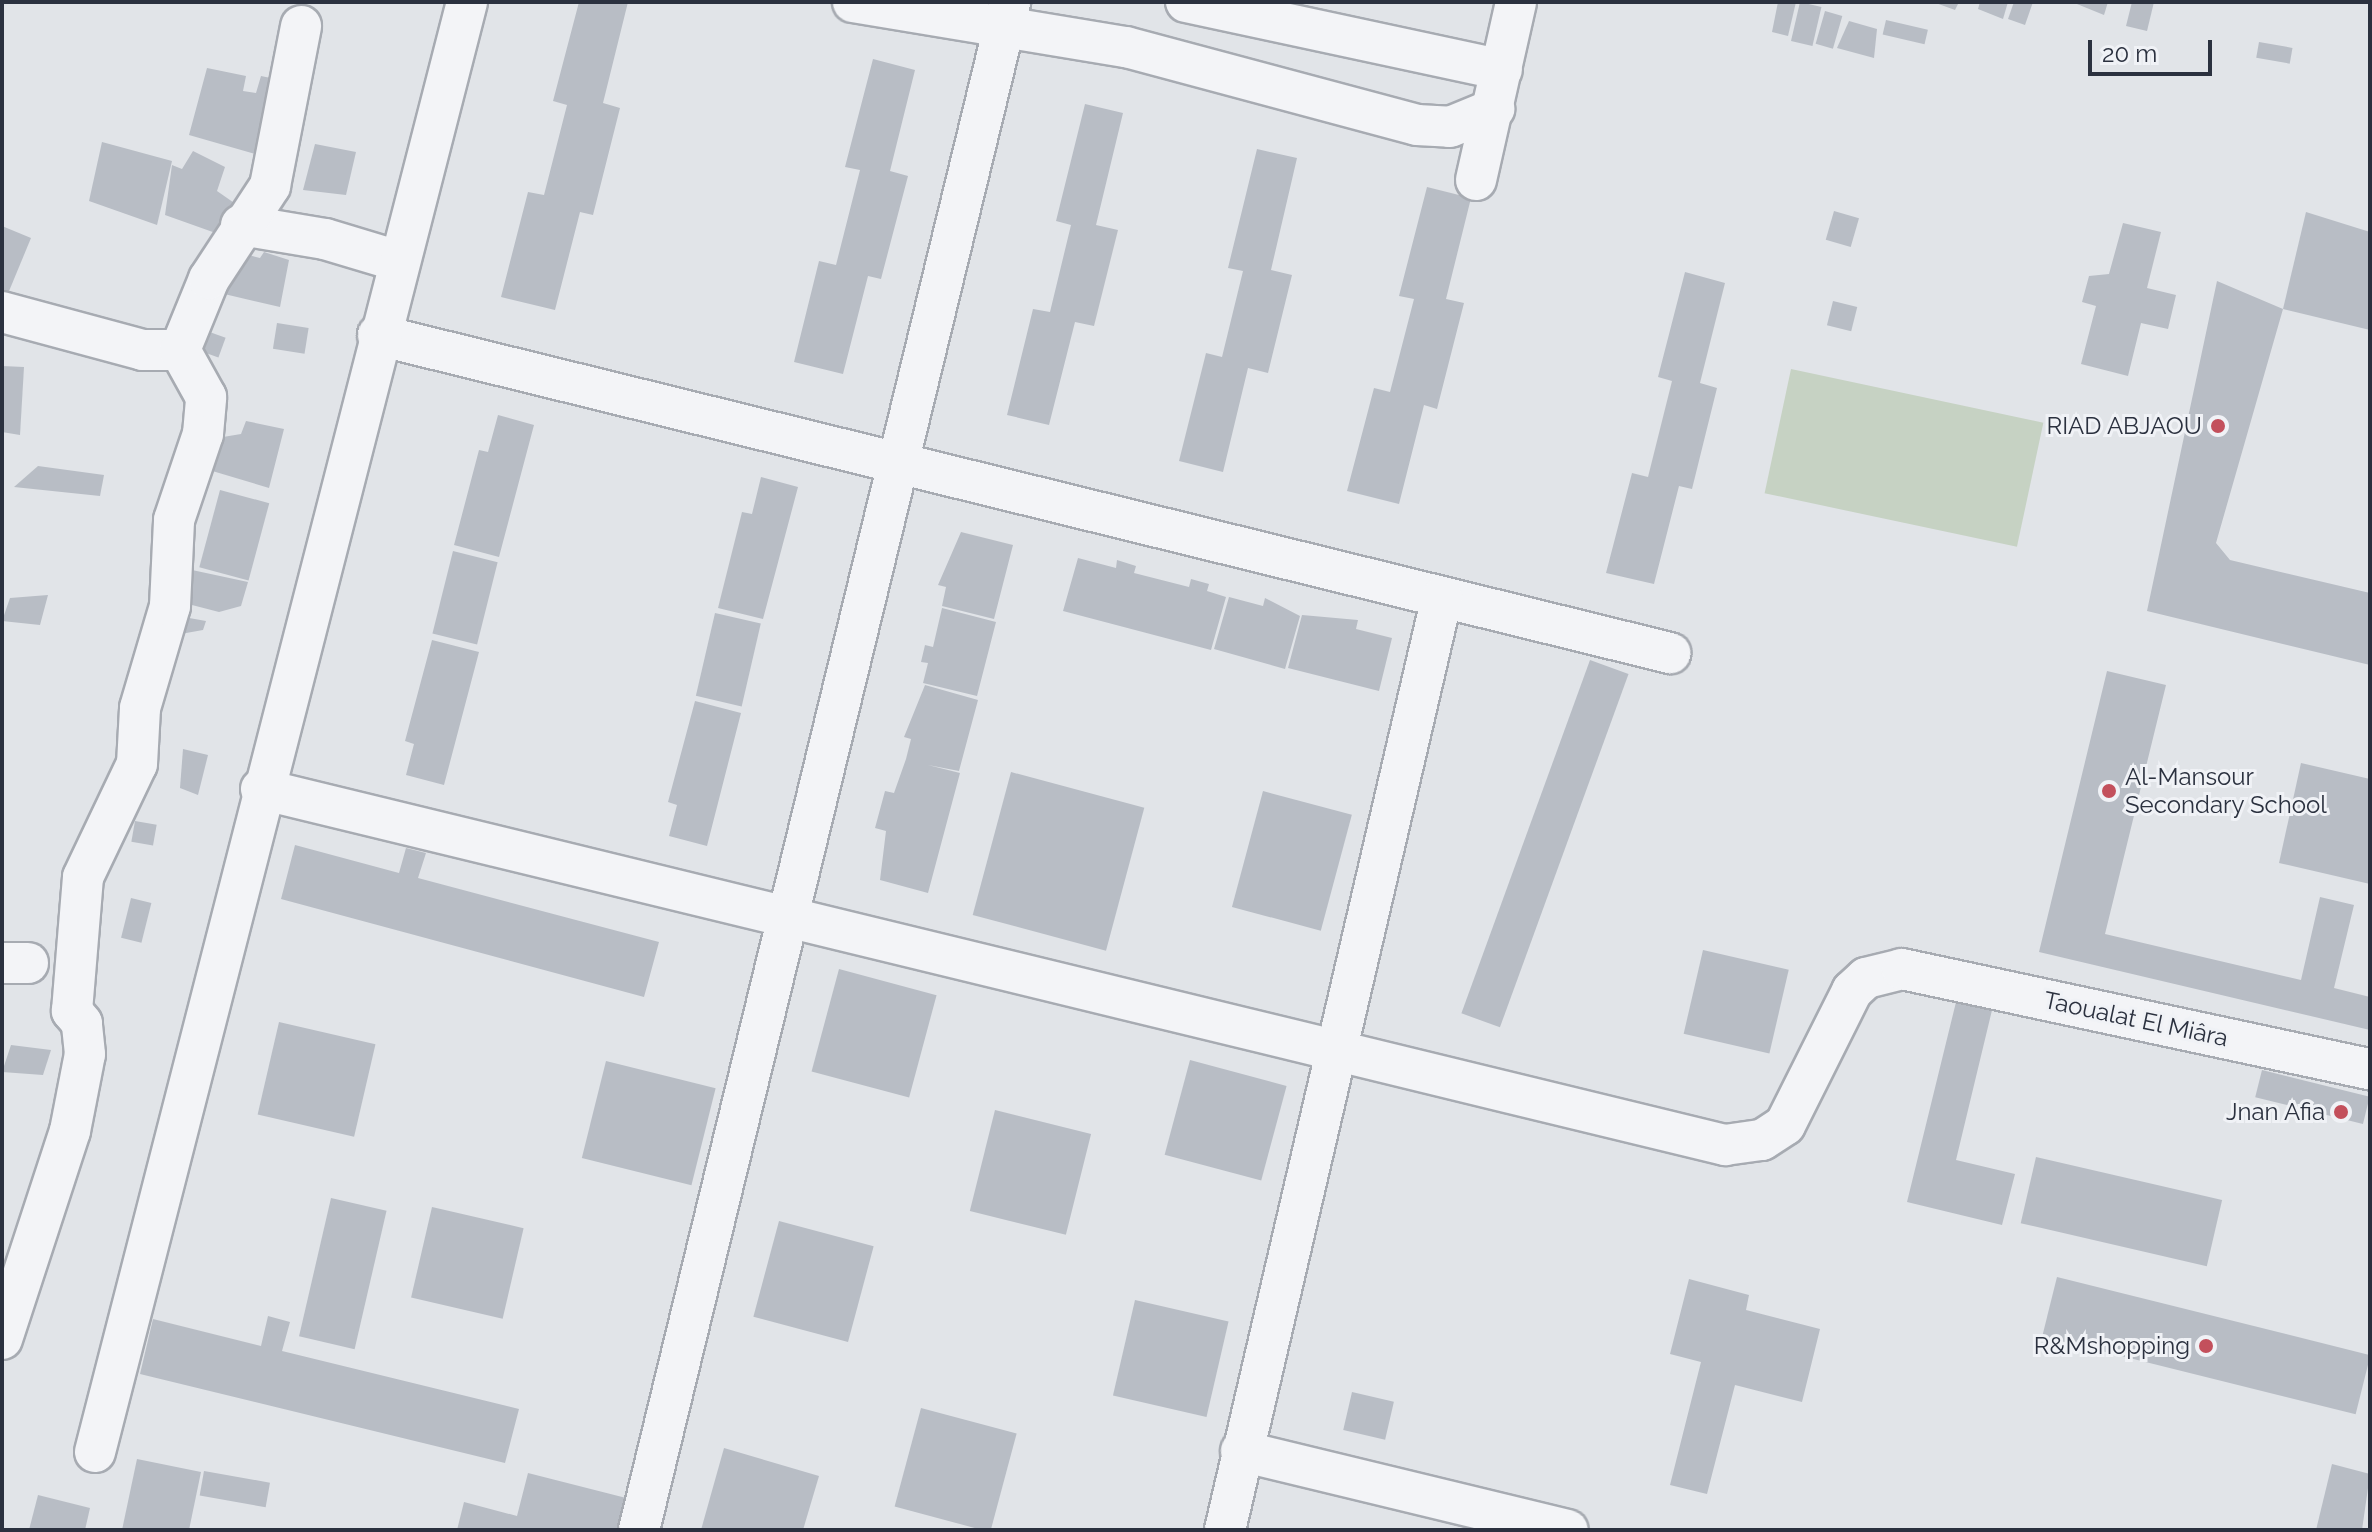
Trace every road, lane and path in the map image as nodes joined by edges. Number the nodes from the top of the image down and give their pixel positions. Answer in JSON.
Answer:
{"nodes":[{"id":1,"x":467,"y":2,"type":"edge"},
{"id":2,"x":853,"y":2,"type":"edge"},
{"id":3,"x":1186,"y":2,"type":"edge"},
{"id":4,"x":1516,"y":2,"type":"edge"},
{"id":5,"x":898,"y":5,"type":"edge"},
{"id":6,"x":1010,"y":13,"type":"edge"},
{"id":7,"x":301,"y":26,"type":"dead end"},
{"id":8,"x":1502,"y":70,"type":"junction"},
{"id":9,"x":1494,"y":109,"type":"junction"},
{"id":10,"x":1476,"y":180,"type":"dead end"},
{"id":11,"x":241,"y":225,"type":"junction"},
{"id":12,"x":398,"y":261,"type":"junction"},
{"id":13,"x":2,"y":312,"type":"edge"},
{"id":14,"x":378,"y":335,"type":"junction"},
{"id":15,"x":180,"y":350,"type":"junction"},
{"id":16,"x":903,"y":464,"type":"junction"},
{"id":17,"x":1442,"y":597,"type":"junction"},
{"id":18,"x":1670,"y":653,"type":"dead end"},
{"id":19,"x":261,"y":789,"type":"junction"},
{"id":20,"x":791,"y":919,"type":"junction"},
{"id":21,"x":1335,"y":1054,"type":"junction"},
{"id":22,"x":2370,"y":1069,"type":"edge"},
{"id":23,"x":2,"y":1339,"type":"edge"},
{"id":24,"x":1241,"y":1451,"type":"junction"},
{"id":25,"x":95,"y":1452,"type":"dead end"},
{"id":26,"x":639,"y":1530,"type":"edge"},
{"id":27,"x":1225,"y":1530,"type":"edge"},
{"id":28,"x":1568,"y":1530,"type":"edge"}],
"edges":[{"from":1,"to":12,"type":"street"},
{"from":2,"to":5,"type":"street"},
{"from":3,"to":8,"type":"street"},
{"from":4,"to":8,"type":"street"},
{"from":5,"to":6,"type":"street"},
{"from":6,"to":9,"type":"street"},
{"from":6,"to":16,"type":"street"},
{"from":7,"to":11,"type":"street"},
{"from":8,"to":9,"type":"street"},
{"from":9,"to":10,"type":"street"},
{"from":11,"to":12,"type":"street"},
{"from":11,"to":15,"type":"street"},
{"from":12,"to":14,"type":"street"},
{"from":13,"to":15,"type":"street"},
{"from":14,"to":16,"type":"street"},
{"from":14,"to":19,"type":"street"},
{"from":15,"to":23,"type":"street"},
{"from":16,"to":17,"type":"street"},
{"from":16,"to":20,"type":"street"},
{"from":17,"to":18,"type":"street"},
{"from":17,"to":21,"type":"street"},
{"from":19,"to":20,"type":"street"},
{"from":19,"to":25,"type":"street"},
{"from":20,"to":21,"type":"street"},
{"from":20,"to":26,"type":"street"},
{"from":21,"to":22,"type":"street","name":"Taoualat El Miâra"},
{"from":21,"to":24,"type":"street"},
{"from":24,"to":27,"type":"street"},
{"from":24,"to":28,"type":"street"}]}
